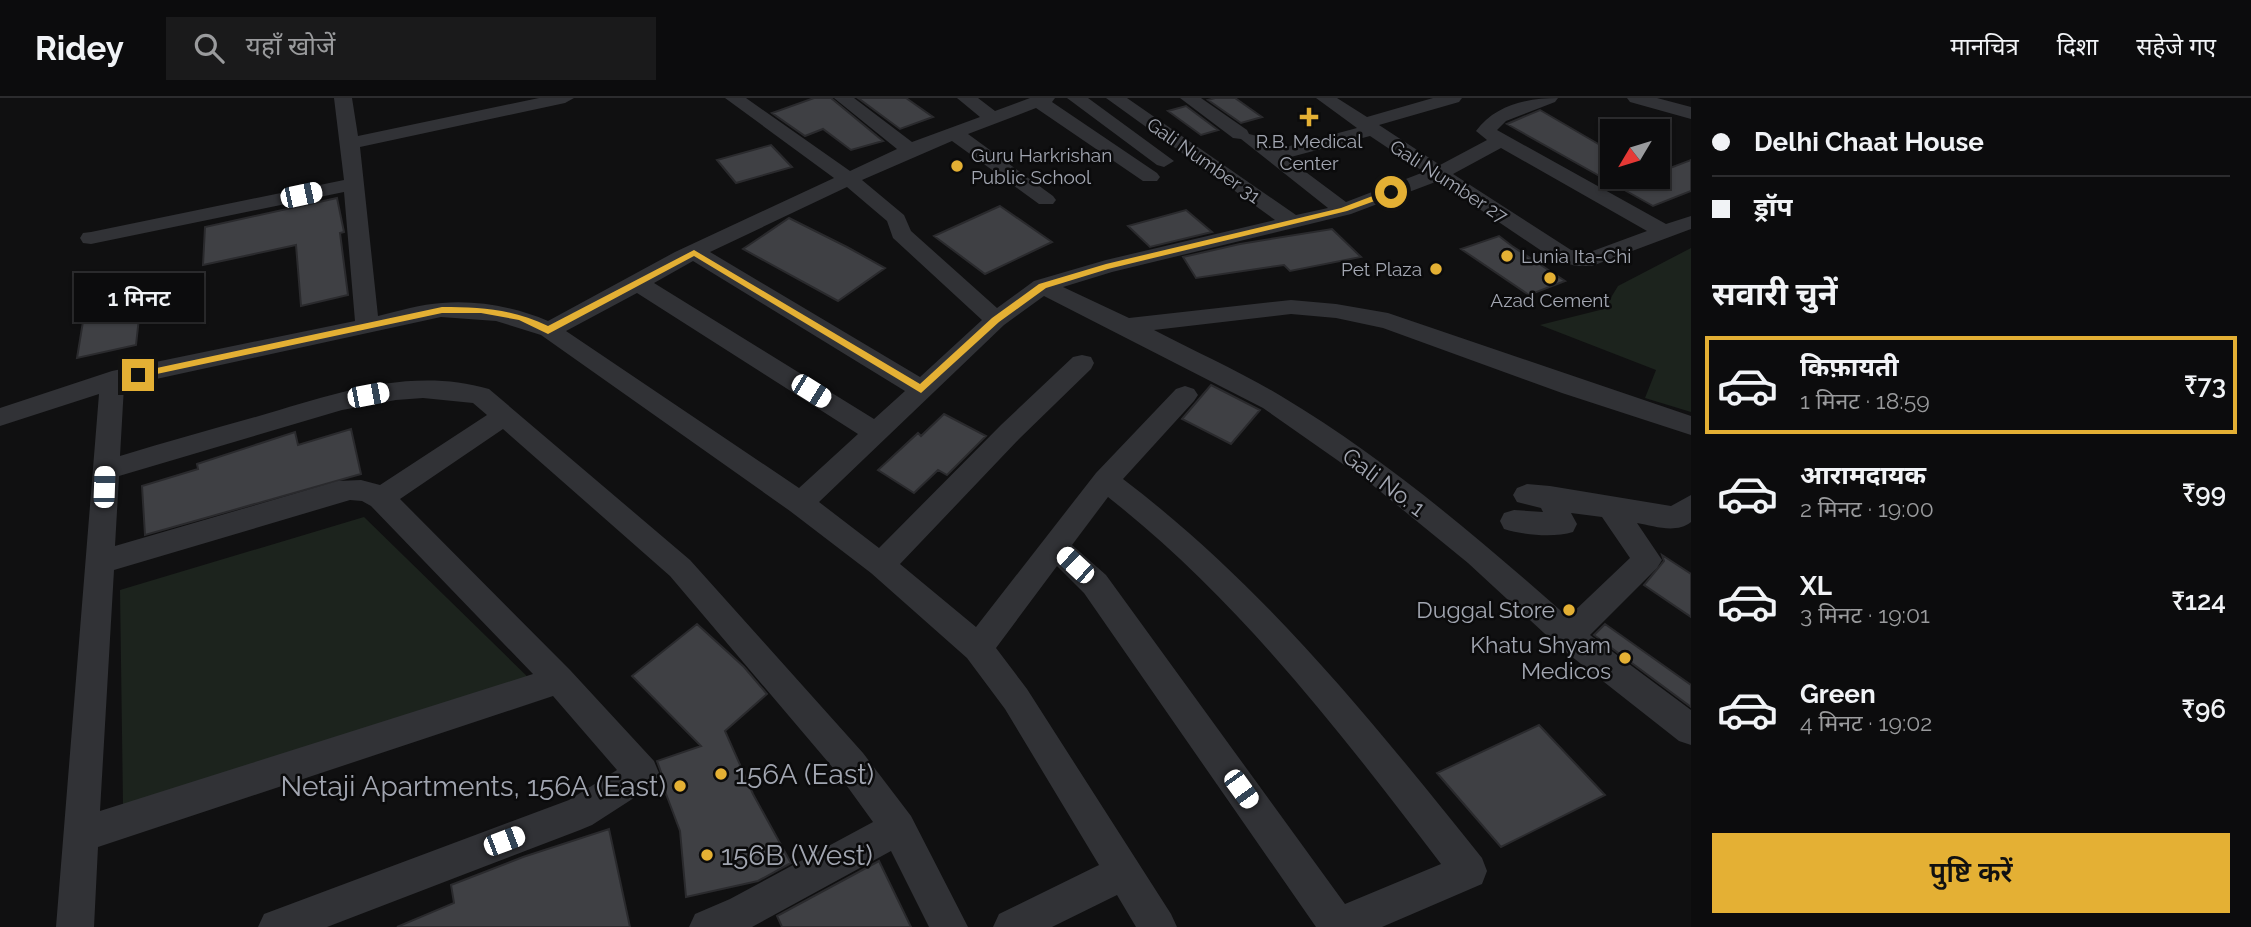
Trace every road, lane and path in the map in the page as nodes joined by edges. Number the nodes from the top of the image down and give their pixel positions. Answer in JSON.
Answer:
{"nodes":[{"id":1,"x":343,"y":98,"type":"edge"},
{"id":2,"x":565,"y":98,"type":"edge"},
{"id":3,"x":734,"y":98,"type":"edge"},
{"id":4,"x":843,"y":98,"type":"edge"},
{"id":5,"x":966,"y":98,"type":"edge"},
{"id":6,"x":1076,"y":98,"type":"edge"},
{"id":7,"x":1115,"y":98,"type":"edge"},
{"id":8,"x":1189,"y":98,"type":"edge"},
{"id":9,"x":1325,"y":98,"type":"edge"},
{"id":10,"x":1453,"y":98,"type":"edge"},
{"id":11,"x":1549,"y":98,"type":"edge"},
{"id":12,"x":1636,"y":98,"type":"edge"},
{"id":13,"x":1042,"y":99,"type":"edge"},
{"id":14,"x":1691,"y":113,"type":"edge"},
{"id":15,"x":993,"y":118,"type":"junction"},
{"id":16,"x":1367,"y":127,"type":"junction"},
{"id":17,"x":954,"y":133,"type":"junction"},
{"id":18,"x":1501,"y":140,"type":"junction"},
{"id":19,"x":351,"y":143,"type":"junction"},
{"id":20,"x":910,"y":150,"type":"junction"},
{"id":21,"x":1274,"y":156,"type":"junction"},
{"id":22,"x":1164,"y":161,"type":"dead end"},
{"id":23,"x":1438,"y":174,"type":"junction"},
{"id":24,"x":1150,"y":177,"type":"dead end"},
{"id":25,"x":850,"y":180,"type":"junction"},
{"id":26,"x":354,"y":184,"type":"junction"},
{"id":27,"x":1046,"y":200,"type":"dead end"},
{"id":28,"x":1344,"y":209,"type":"junction"},
{"id":29,"x":1691,"y":222,"type":"edge"},
{"id":30,"x":1293,"y":223,"type":"junction"},
{"id":31,"x":1664,"y":232,"type":"junction"},
{"id":32,"x":92,"y":238,"type":"dead end"},
{"id":33,"x":694,"y":252,"type":"junction"},
{"id":34,"x":638,"y":283,"type":"junction"},
{"id":35,"x":1042,"y":286,"type":"junction"},
{"id":36,"x":996,"y":320,"type":"junction"},
{"id":37,"x":367,"y":326,"type":"junction"},
{"id":38,"x":1126,"y":326,"type":"junction"},
{"id":39,"x":548,"y":330,"type":"junction"},
{"id":40,"x":1082,"y":363,"type":"dead end"},
{"id":41,"x":113,"y":380,"type":"junction"},
{"id":42,"x":921,"y":389,"type":"junction"},
{"id":43,"x":1185,"y":396,"type":"dead end"},
{"id":44,"x":504,"y":416,"type":"junction"},
{"id":45,"x":0,"y":417,"type":"edge"},
{"id":46,"x":1691,"y":426,"type":"edge"},
{"id":47,"x":876,"y":432,"type":"junction"},
{"id":48,"x":105,"y":470,"type":"junction"},
{"id":49,"x":1105,"y":480,"type":"junction"},
{"id":50,"x":382,"y":498,"type":"junction"},
{"id":51,"x":800,"y":503,"type":"junction"},
{"id":52,"x":1691,"y":506,"type":"edge"},
{"id":53,"x":1610,"y":507,"type":"junction"},
{"id":54,"x":1514,"y":521,"type":"dead end"},
{"id":55,"x":1055,"y":547,"type":"junction"},
{"id":56,"x":100,"y":562,"type":"junction"},
{"id":57,"x":881,"y":565,"type":"junction"},
{"id":58,"x":1568,"y":636,"type":"junction"},
{"id":59,"x":978,"y":648,"type":"junction"},
{"id":60,"x":559,"y":680,"type":"junction"},
{"id":61,"x":1691,"y":730,"type":"edge"},
{"id":62,"x":898,"y":828,"type":"junction"},
{"id":63,"x":81,"y":835,"type":"junction"},
{"id":64,"x":1122,"y":873,"type":"junction"},
{"id":65,"x":746,"y":919,"type":"edge"},
{"id":66,"x":75,"y":927,"type":"edge"},
{"id":67,"x":277,"y":927,"type":"edge"},
{"id":68,"x":708,"y":927,"type":"edge"},
{"id":69,"x":949,"y":927,"type":"edge"},
{"id":70,"x":1012,"y":927,"type":"edge"},
{"id":71,"x":1158,"y":927,"type":"edge"},
{"id":72,"x":1337,"y":927,"type":"edge"}],
"edges":[{"from":1,"to":19,"type":"street"},
{"from":2,"to":19,"type":"street"},
{"from":3,"to":25,"type":"street"},
{"from":4,"to":20,"type":"street"},
{"from":5,"to":15,"type":"street"},
{"from":6,"to":22,"type":"street"},
{"from":7,"to":30,"type":"street","name":"Gali Number 31"},
{"from":8,"to":21,"type":"street"},
{"from":9,"to":16,"type":"street","name":"Gali Number 27"},
{"from":10,"to":16,"type":"street"},
{"from":11,"to":18,"type":"street"},
{"from":12,"to":14,"type":"street"},
{"from":13,"to":15,"type":"street"},
{"from":13,"to":24,"type":"street"},
{"from":15,"to":17,"type":"street"},
{"from":16,"to":21,"type":"street"},
{"from":16,"to":23,"type":"street","name":"Gali Number 27"},
{"from":17,"to":20,"type":"street"},
{"from":17,"to":27,"type":"street"},
{"from":18,"to":23,"type":"street"},
{"from":18,"to":31,"type":"street"},
{"from":19,"to":26,"type":"street"},
{"from":20,"to":25,"type":"street"},
{"from":21,"to":28,"type":"street"},
{"from":23,"to":28,"type":"street"},
{"from":23,"to":31,"type":"street","name":"Gali Number 27"},
{"from":25,"to":33,"type":"street"},
{"from":25,"to":36,"type":"street"},
{"from":26,"to":32,"type":"street"},
{"from":26,"to":37,"type":"street"},
{"from":28,"to":30,"type":"street"},
{"from":29,"to":31,"type":"street"},
{"from":30,"to":35,"type":"street"},
{"from":33,"to":34,"type":"street"},
{"from":33,"to":42,"type":"street"},
{"from":34,"to":39,"type":"street"},
{"from":34,"to":47,"type":"street"},
{"from":35,"to":36,"type":"street"},
{"from":35,"to":38,"type":"street","name":"Gali No. 1"},
{"from":36,"to":42,"type":"street"},
{"from":37,"to":39,"type":"street"},
{"from":37,"to":41,"type":"street"},
{"from":38,"to":46,"type":"street"},
{"from":38,"to":58,"type":"street","name":"Gali No. 1"},
{"from":39,"to":51,"type":"street"},
{"from":40,"to":57,"type":"street"},
{"from":41,"to":45,"type":"street"},
{"from":41,"to":48,"type":"street"},
{"from":42,"to":47,"type":"street"},
{"from":43,"to":49,"type":"street"},
{"from":44,"to":48,"type":"street"},
{"from":44,"to":50,"type":"street"},
{"from":44,"to":62,"type":"street"},
{"from":47,"to":51,"type":"street"},
{"from":48,"to":56,"type":"street"},
{"from":49,"to":55,"type":"street"},
{"from":49,"to":72,"type":"street"},
{"from":50,"to":56,"type":"street"},
{"from":50,"to":60,"type":"street"},
{"from":51,"to":57,"type":"street"},
{"from":52,"to":53,"type":"street"},
{"from":53,"to":54,"type":"street"},
{"from":53,"to":58,"type":"street"},
{"from":55,"to":59,"type":"street"},
{"from":55,"to":72,"type":"street"},
{"from":56,"to":63,"type":"street"},
{"from":57,"to":59,"type":"street"},
{"from":58,"to":61,"type":"street","name":"Gali No. 1"},
{"from":59,"to":64,"type":"street"},
{"from":60,"to":63,"type":"street"},
{"from":60,"to":67,"type":"street"},
{"from":62,"to":65,"type":"street"},
{"from":62,"to":69,"type":"street"},
{"from":63,"to":66,"type":"street"},
{"from":64,"to":70,"type":"street"},
{"from":64,"to":71,"type":"street"},
{"from":65,"to":68,"type":"street"}]}
